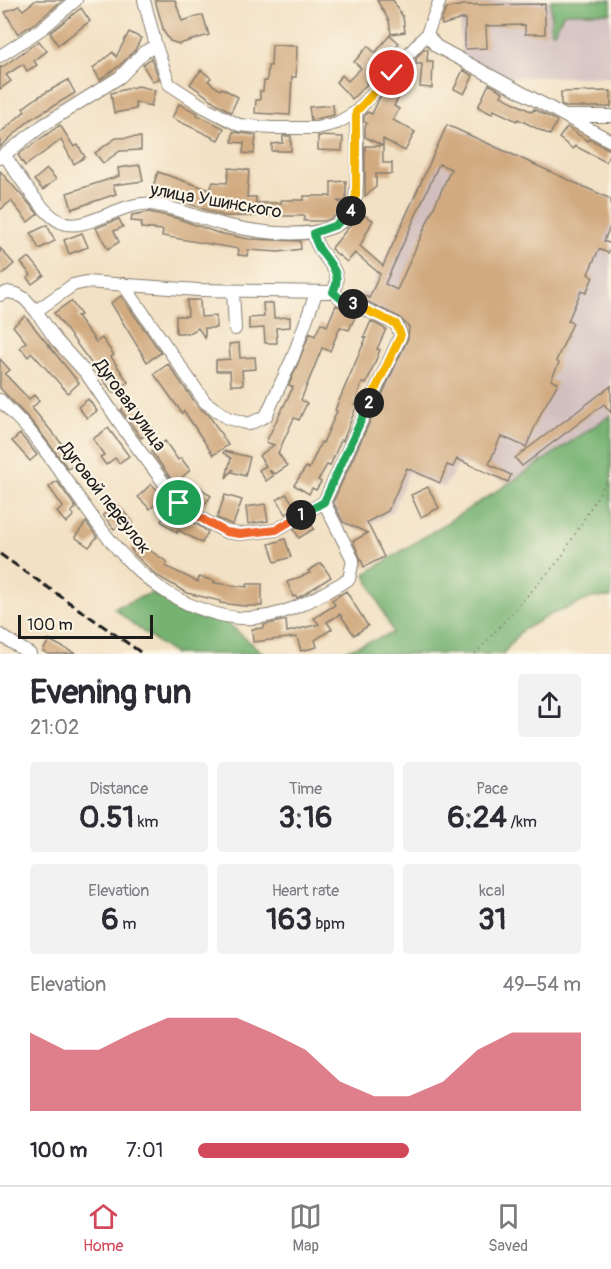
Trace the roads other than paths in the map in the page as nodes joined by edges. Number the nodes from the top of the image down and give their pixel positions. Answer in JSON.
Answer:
{"nodes":[{"id":1,"x":76,"y":0,"type":"edge"},
{"id":2,"x":144,"y":0,"type":"edge"},
{"id":3,"x":440,"y":0,"type":"edge"},
{"id":4,"x":427,"y":34,"type":"junction"},
{"id":5,"x":156,"y":46,"type":"junction"},
{"id":6,"x":0,"y":56,"type":"edge"},
{"id":7,"x":356,"y":112,"type":"junction"},
{"id":8,"x":565,"y":116,"type":"junction"},
{"id":9,"x":611,"y":116,"type":"edge"},
{"id":10,"x":611,"y":141,"type":"edge"},
{"id":11,"x":2,"y":156,"type":"edge"},
{"id":12,"x":314,"y":233,"type":"junction"},
{"id":13,"x":123,"y":284,"type":"junction"},
{"id":14,"x":233,"y":291,"type":"junction"},
{"id":15,"x":333,"y":292,"type":"junction"},
{"id":16,"x":316,"y":293,"type":"junction"},
{"id":17,"x":0,"y":295,"type":"edge"},
{"id":18,"x":36,"y":311,"type":"junction"},
{"id":19,"x":235,"y":329,"type":"dead end"},
{"id":20,"x":0,"y":400,"type":"edge"},
{"id":21,"x":324,"y":502,"type":"junction"},
{"id":22,"x":0,"y":635,"type":"edge"},
{"id":23,"x":30,"y":654,"type":"edge"}],
"edges":[{"from":1,"to":6,"type":"street"},
{"from":2,"to":5,"type":"street"},
{"from":3,"to":4,"type":"street"},
{"from":4,"to":7,"type":"street"},
{"from":4,"to":8,"type":"street"},
{"from":5,"to":7,"type":"street"},
{"from":5,"to":11,"type":"street"},
{"from":7,"to":12,"type":"street","name":"улица Ушинского"},
{"from":8,"to":9,"type":"street"},
{"from":8,"to":10,"type":"street"},
{"from":11,"to":12,"type":"street","name":"улица Ушинского"},
{"from":12,"to":15,"type":"street"},
{"from":13,"to":14,"type":"street"},
{"from":13,"to":16,"type":"street"},
{"from":13,"to":18,"type":"street"},
{"from":14,"to":16,"type":"street"},
{"from":14,"to":19,"type":"street"},
{"from":15,"to":16,"type":"street"},
{"from":15,"to":21,"type":"street"},
{"from":17,"to":18,"type":"street","name":"Дуговая улица"},
{"from":18,"to":21,"type":"street","name":"Дуговая улица"},
{"from":20,"to":21,"type":"street","name":"Дуговой переулок"},
{"from":22,"to":23,"type":"street"}]}
